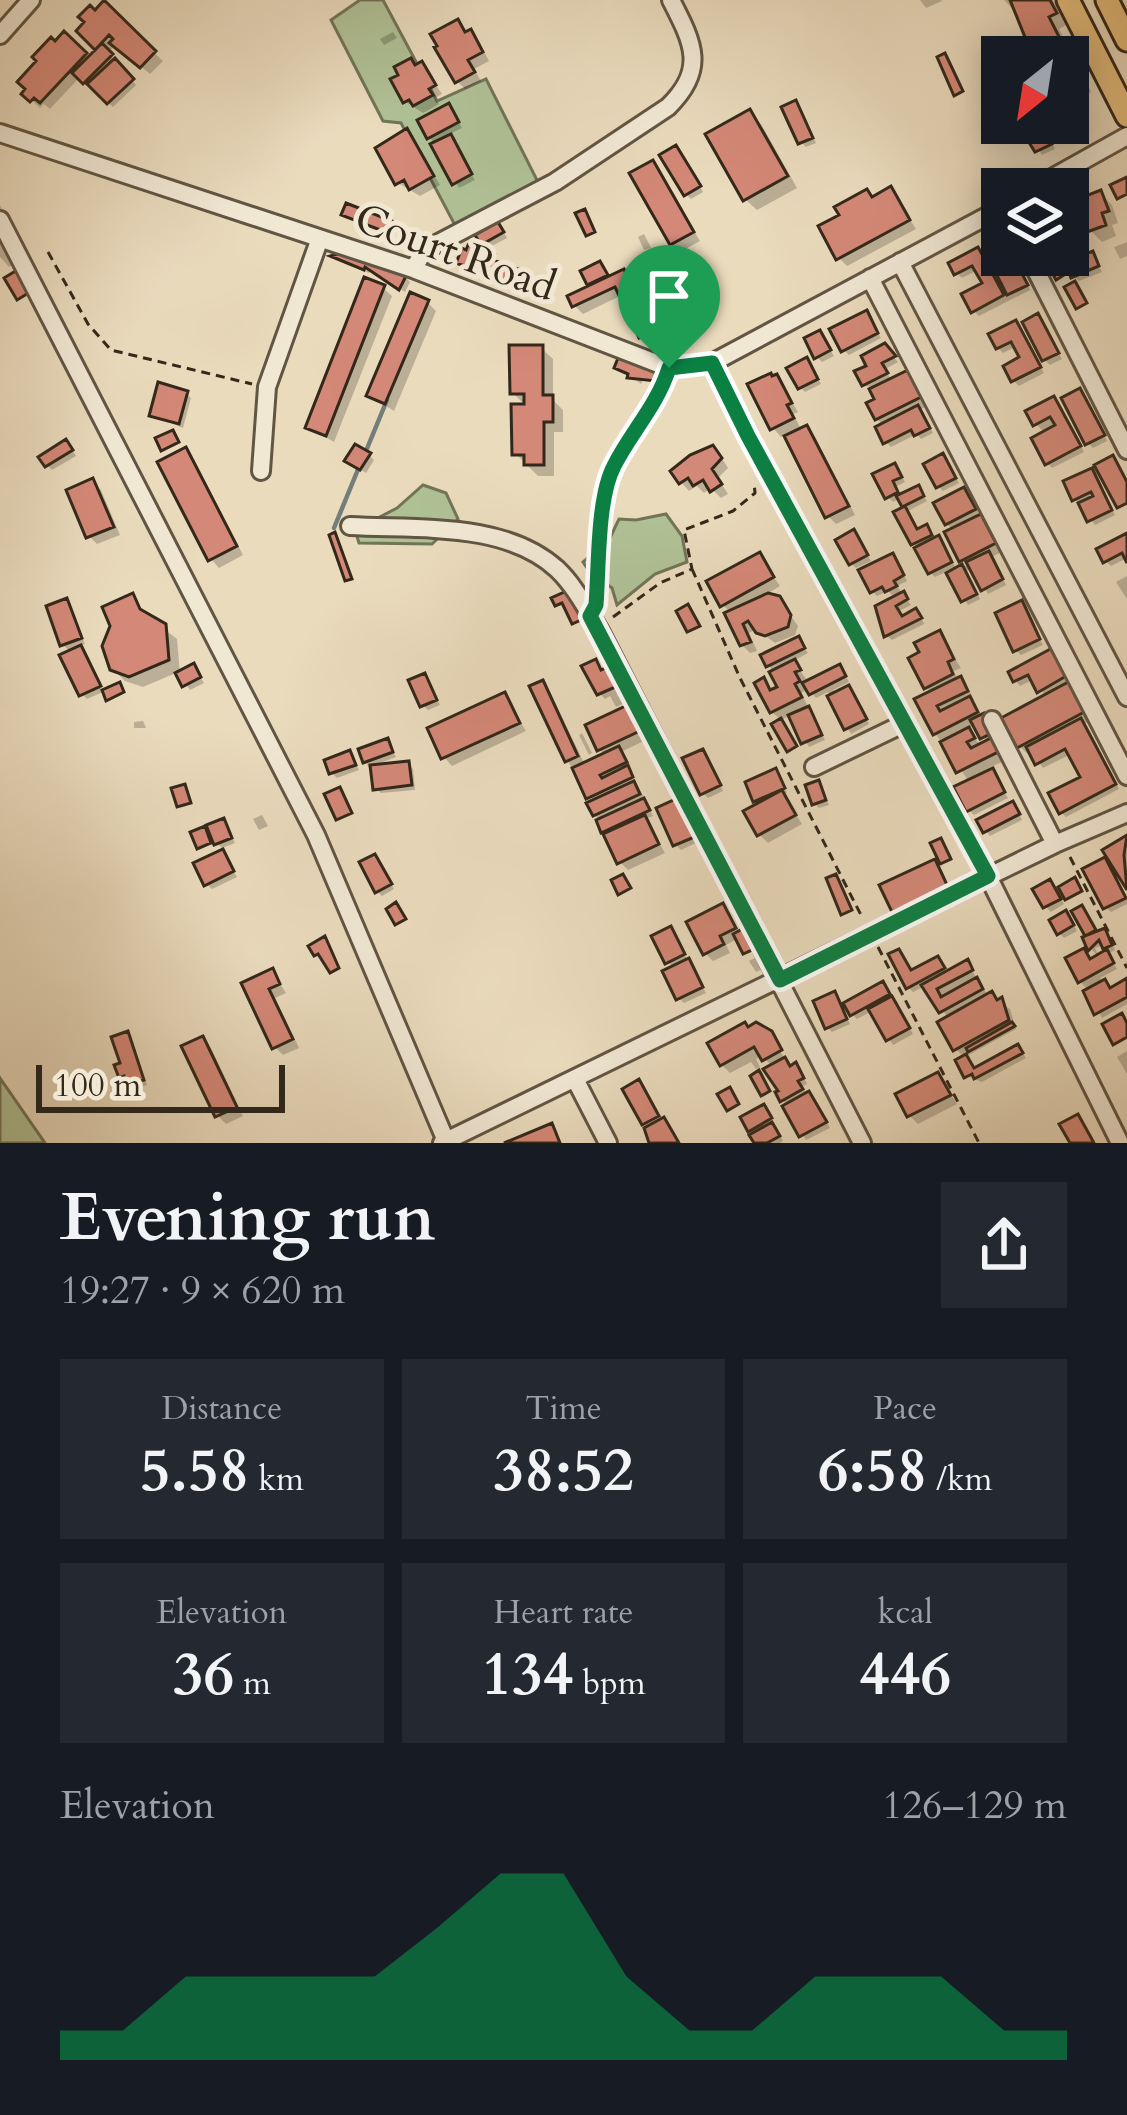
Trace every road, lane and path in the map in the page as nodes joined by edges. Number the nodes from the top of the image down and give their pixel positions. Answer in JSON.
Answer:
{"nodes":[{"id":1,"x":32,"y":0,"type":"edge"},
{"id":2,"x":671,"y":0,"type":"edge"},
{"id":3,"x":1068,"y":0,"type":"edge"},
{"id":4,"x":1107,"y":0,"type":"edge"},
{"id":5,"x":0,"y":35,"type":"edge"},
{"id":6,"x":1127,"y":40,"type":"edge"},
{"id":7,"x":1127,"y":116,"type":"edge"},
{"id":8,"x":0,"y":133,"type":"edge"},
{"id":9,"x":1127,"y":136,"type":"edge"},
{"id":10,"x":1070,"y":168,"type":"edge"},
{"id":11,"x":981,"y":219,"type":"edge"},
{"id":12,"x":0,"y":220,"type":"edge"},
{"id":13,"x":319,"y":241,"type":"junction"},
{"id":14,"x":48,"y":252,"type":"dead end"},
{"id":15,"x":900,"y":262,"type":"junction"},
{"id":16,"x":413,"y":269,"type":"junction"},
{"id":17,"x":1039,"y":276,"type":"edge"},
{"id":18,"x":870,"y":278,"type":"junction"},
{"id":19,"x":712,"y":363,"type":"junction"},
{"id":20,"x":669,"y":368,"type":"junction"},
{"id":21,"x":267,"y":387,"type":"junction"},
{"id":22,"x":1127,"y":450,"type":"edge"},
{"id":23,"x":261,"y":472,"type":"dead end"},
{"id":24,"x":753,"y":474,"type":"dead end"},
{"id":25,"x":350,"y":526,"type":"dead end"},
{"id":26,"x":692,"y":569,"type":"junction"},
{"id":27,"x":595,"y":624,"type":"junction"},
{"id":28,"x":1127,"y":697,"type":"edge"},
{"id":29,"x":992,"y":720,"type":"dead end"},
{"id":30,"x":905,"y":723,"type":"junction"},
{"id":31,"x":814,"y":767,"type":"dead end"},
{"id":32,"x":1127,"y":776,"type":"edge"},
{"id":33,"x":1127,"y":813,"type":"edge"},
{"id":34,"x":1059,"y":843,"type":"junction"},
{"id":35,"x":988,"y":876,"type":"junction"},
{"id":36,"x":872,"y":935,"type":"junction"},
{"id":37,"x":1127,"y":968,"type":"edge"},
{"id":38,"x":780,"y":980,"type":"junction"},
{"id":39,"x":575,"y":1079,"type":"junction"},
{"id":40,"x":444,"y":1142,"type":"edge"},
{"id":41,"x":608,"y":1143,"type":"edge"},
{"id":42,"x":862,"y":1143,"type":"edge"},
{"id":43,"x":979,"y":1143,"type":"edge"},
{"id":44,"x":1120,"y":1143,"type":"edge"}],
"edges":[{"from":1,"to":5,"type":"street"},
{"from":2,"to":16,"type":"street"},
{"from":3,"to":7,"type":"main road"},
{"from":4,"to":6,"type":"main road"},
{"from":8,"to":13,"type":"street","name":"Court Road"},
{"from":9,"to":10,"type":"street"},
{"from":11,"to":15,"type":"street","name":"Court Road"},
{"from":12,"to":40,"type":"street"},
{"from":13,"to":16,"type":"street","name":"Court Road"},
{"from":13,"to":21,"type":"street"},
{"from":14,"to":21,"type":"path"},
{"from":15,"to":18,"type":"street","name":"Court Road"},
{"from":15,"to":28,"type":"street"},
{"from":16,"to":20,"type":"street","name":"Court Road"},
{"from":17,"to":22,"type":"street"},
{"from":18,"to":19,"type":"street","name":"Court Road"},
{"from":18,"to":32,"type":"street"},
{"from":19,"to":20,"type":"street","name":"Court Road"},
{"from":19,"to":30,"type":"street"},
{"from":20,"to":27,"type":"path"},
{"from":21,"to":23,"type":"street"},
{"from":24,"to":26,"type":"path"},
{"from":25,"to":27,"type":"street"},
{"from":26,"to":27,"type":"path"},
{"from":26,"to":36,"type":"path"},
{"from":27,"to":38,"type":"street"},
{"from":29,"to":34,"type":"street"},
{"from":30,"to":31,"type":"street"},
{"from":30,"to":35,"type":"street"},
{"from":33,"to":34,"type":"street"},
{"from":34,"to":35,"type":"street"},
{"from":34,"to":37,"type":"path"},
{"from":35,"to":36,"type":"street"},
{"from":35,"to":44,"type":"street"},
{"from":36,"to":38,"type":"street"},
{"from":36,"to":43,"type":"path"},
{"from":38,"to":39,"type":"street"},
{"from":38,"to":42,"type":"street"},
{"from":39,"to":40,"type":"street"},
{"from":39,"to":41,"type":"street"}]}
